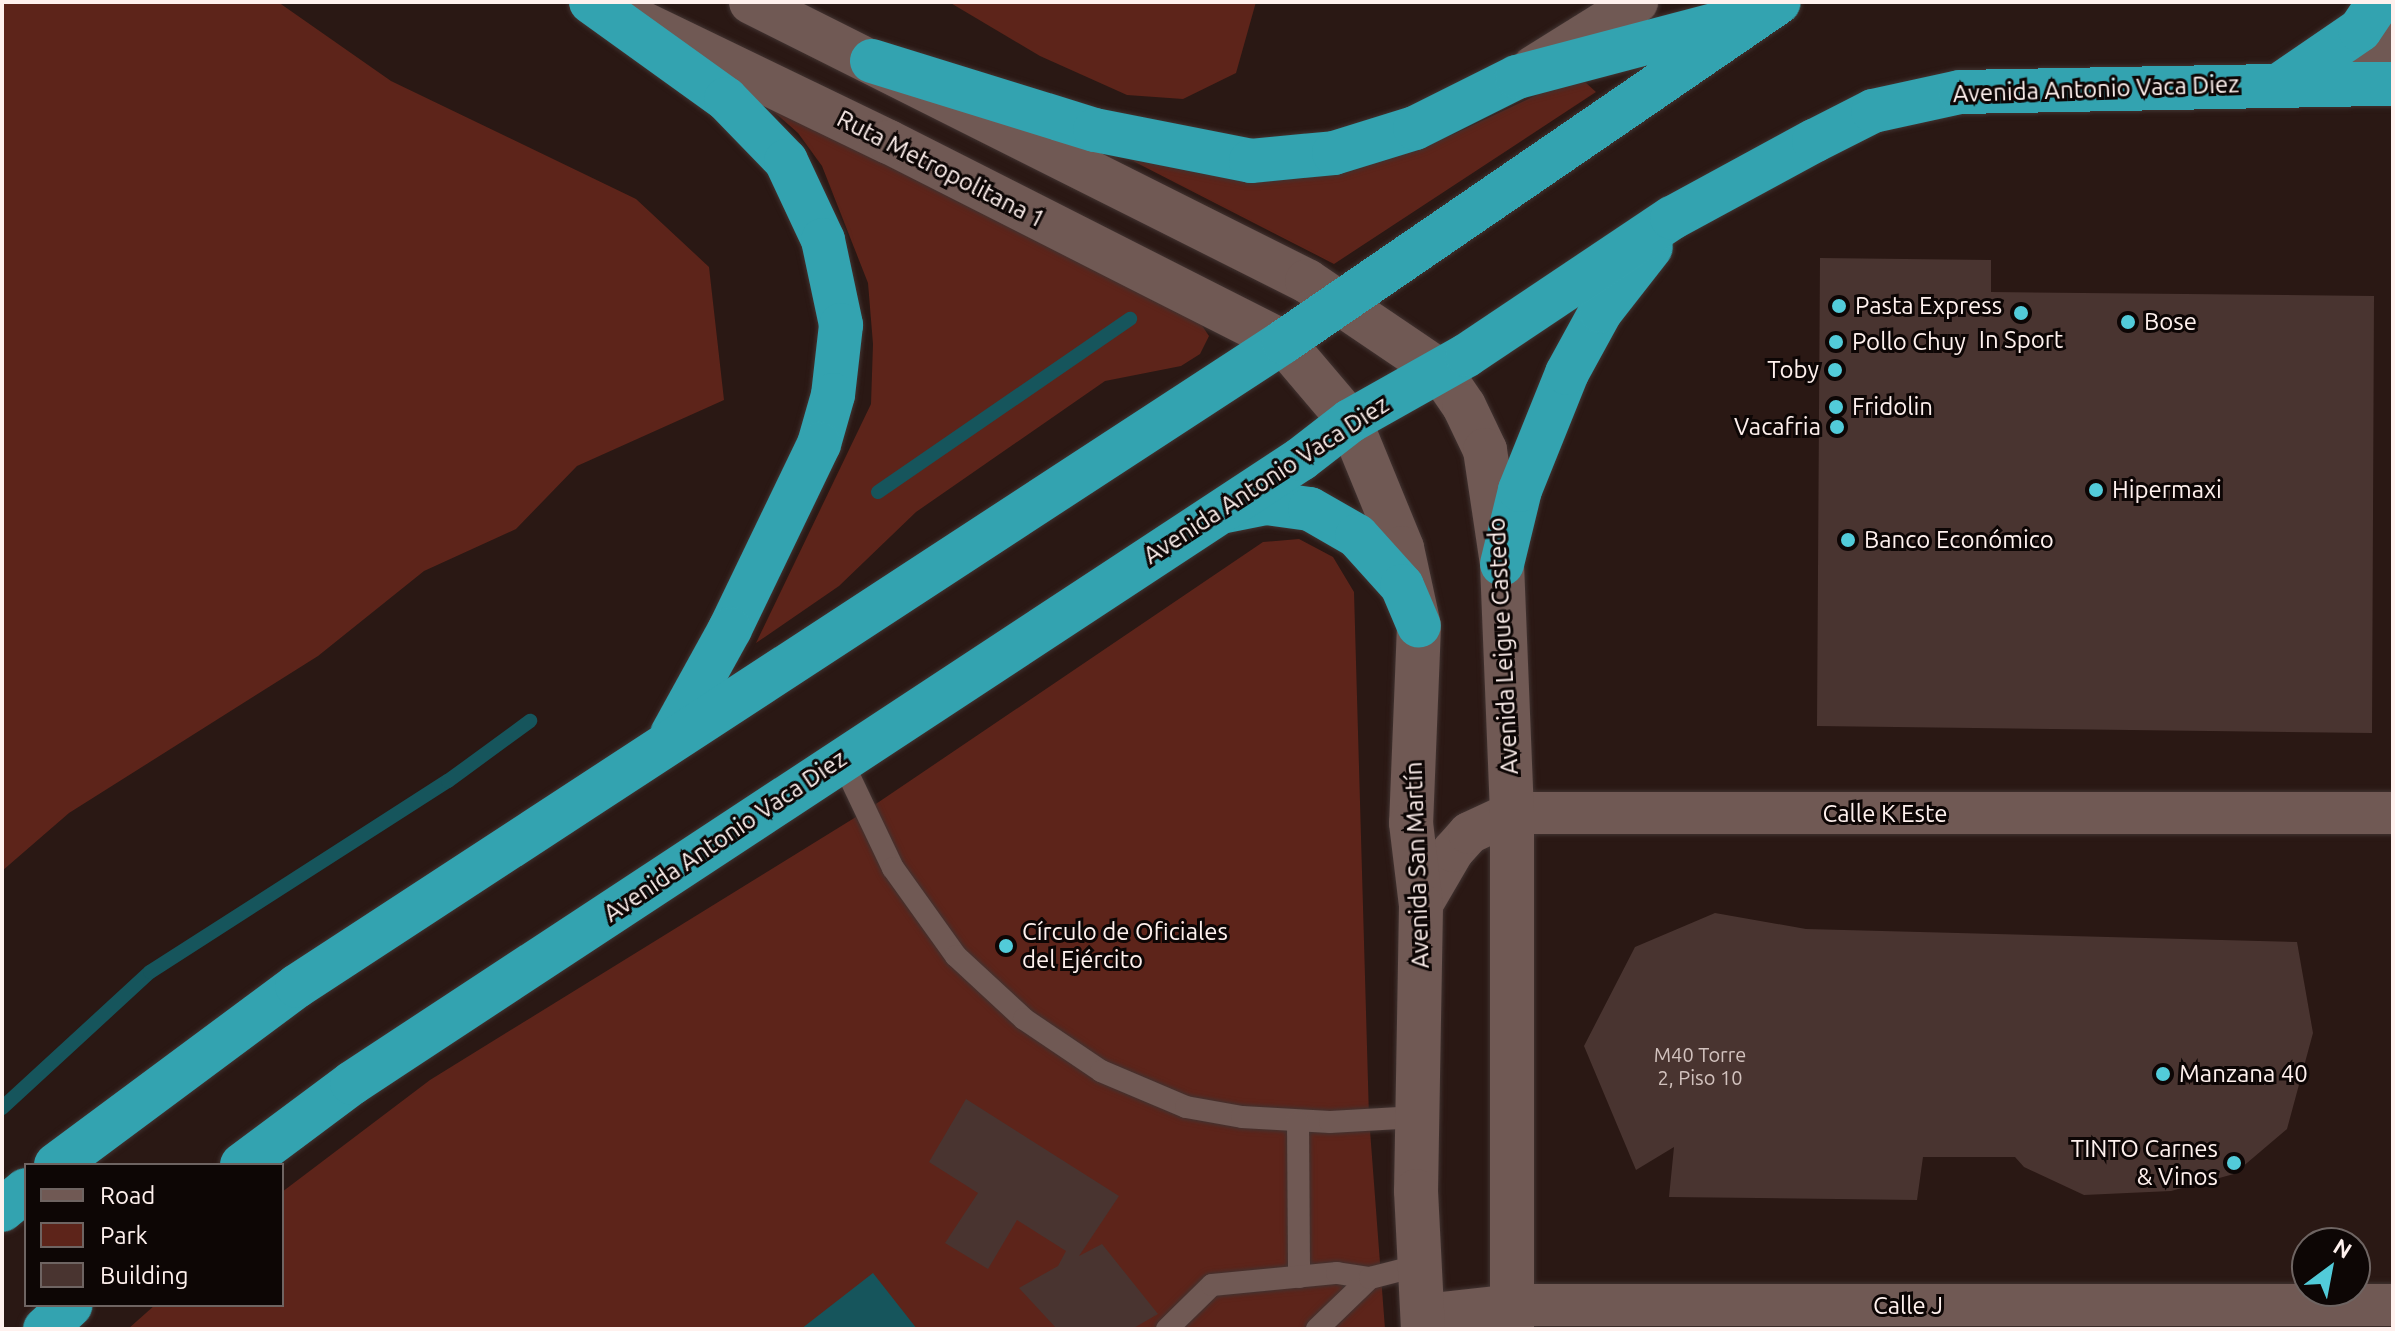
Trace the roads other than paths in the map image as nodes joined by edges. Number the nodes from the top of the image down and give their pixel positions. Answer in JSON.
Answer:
{"nodes":[{"id":1,"x":594,"y":2,"type":"edge"},
{"id":2,"x":751,"y":2,"type":"edge"},
{"id":3,"x":1637,"y":2,"type":"edge"},
{"id":4,"x":2379,"y":2,"type":"edge"},
{"id":5,"x":1775,"y":4,"type":"edge"},
{"id":6,"x":1709,"y":17,"type":"edge"},
{"id":7,"x":2393,"y":27,"type":"edge"},
{"id":8,"x":2393,"y":53,"type":"edge"},
{"id":9,"x":872,"y":61,"type":"junction"},
{"id":10,"x":1517,"y":77,"type":"junction"},
{"id":11,"x":2284,"y":82,"type":"junction"},
{"id":12,"x":2393,"y":84,"type":"edge"},
{"id":13,"x":1627,"y":110,"type":"junction"},
{"id":14,"x":1672,"y":218,"type":"junction"},
{"id":15,"x":1343,"y":302,"type":"junction"},
{"id":16,"x":1283,"y":342,"type":"junction"},
{"id":17,"x":1440,"y":371,"type":"junction"},
{"id":18,"x":1350,"y":421,"type":"junction"},
{"id":19,"x":1216,"y":513,"type":"junction"},
{"id":20,"x":1502,"y":564,"type":"junction"},
{"id":21,"x":1419,"y":626,"type":"junction"},
{"id":22,"x":670,"y":738,"type":"junction"},
{"id":23,"x":841,"y":759,"type":"junction"},
{"id":24,"x":1512,"y":813,"type":"junction"},
{"id":25,"x":2393,"y":813,"type":"edge"},
{"id":26,"x":1421,"y":906,"type":"junction"},
{"id":27,"x":1417,"y":1117,"type":"junction"},
{"id":28,"x":1298,"y":1122,"type":"junction"},
{"id":29,"x":59,"y":1163,"type":"edge"},
{"id":30,"x":245,"y":1163,"type":"edge"},
{"id":31,"x":24,"y":1192,"type":"edge"},
{"id":32,"x":2,"y":1210,"type":"edge"},
{"id":33,"x":1421,"y":1265,"type":"junction"},
{"id":34,"x":1299,"y":1277,"type":"junction"},
{"id":35,"x":1370,"y":1278,"type":"junction"},
{"id":36,"x":2393,"y":1305,"type":"edge"},
{"id":37,"x":69,"y":1307,"type":"edge"},
{"id":38,"x":1512,"y":1317,"type":"edge"},
{"id":39,"x":1423,"y":1322,"type":"edge"},
{"id":40,"x":45,"y":1329,"type":"edge"},
{"id":41,"x":1167,"y":1329,"type":"edge"},
{"id":42,"x":1317,"y":1329,"type":"edge"}],
"edges":[{"from":1,"to":16,"type":"main road","name":"Ruta Metropolitana 1"},
{"from":1,"to":22,"type":"highway"},
{"from":2,"to":9,"type":"main road"},
{"from":3,"to":10,"type":"street"},
{"from":4,"to":11,"type":"highway"},
{"from":5,"to":6,"type":"highway"},
{"from":5,"to":13,"type":"highway"},
{"from":6,"to":10,"type":"highway"},
{"from":6,"to":13,"type":"street"},
{"from":7,"to":8,"type":"street"},
{"from":9,"to":10,"type":"highway"},
{"from":9,"to":15,"type":"main road"},
{"from":11,"to":12,"type":"highway","name":"Avenida Antonio Vaca Diez"},
{"from":11,"to":14,"type":"highway","name":"Avenida Antonio Vaca Diez"},
{"from":13,"to":15,"type":"highway"},
{"from":14,"to":17,"type":"highway","name":"Avenida Antonio Vaca Diez"},
{"from":14,"to":20,"type":"highway"},
{"from":15,"to":16,"type":"highway"},
{"from":15,"to":17,"type":"main road","name":"Avenida Leigue Castedo"},
{"from":16,"to":18,"type":"main road","name":"Avenida San Martín"},
{"from":16,"to":22,"type":"highway"},
{"from":17,"to":18,"type":"highway","name":"Avenida Antonio Vaca Diez"},
{"from":17,"to":20,"type":"main road","name":"Avenida Leigue Castedo"},
{"from":18,"to":19,"type":"highway","name":"Avenida Antonio Vaca Diez"},
{"from":18,"to":21,"type":"main road","name":"Avenida San Martín"},
{"from":19,"to":21,"type":"highway"},
{"from":19,"to":23,"type":"highway","name":"Avenida Antonio Vaca Diez"},
{"from":20,"to":24,"type":"main road","name":"Avenida Leigue Castedo"},
{"from":21,"to":26,"type":"main road","name":"Avenida San Martín"},
{"from":22,"to":29,"type":"highway"},
{"from":23,"to":28,"type":"lane"},
{"from":23,"to":30,"type":"highway","name":"Avenida Antonio Vaca Diez"},
{"from":24,"to":25,"type":"street","name":"Calle K Este"},
{"from":24,"to":26,"type":"street","name":"Calle K Este"},
{"from":24,"to":38,"type":"main road"},
{"from":26,"to":27,"type":"main road","name":"Avenida San Martín"},
{"from":27,"to":28,"type":"lane"},
{"from":27,"to":33,"type":"main road","name":"Avenida San Martín"},
{"from":28,"to":34,"type":"lane"},
{"from":31,"to":32,"type":"highway"},
{"from":33,"to":35,"type":"lane"},
{"from":33,"to":39,"type":"main road","name":"Avenida San Martín"},
{"from":34,"to":35,"type":"lane"},
{"from":34,"to":41,"type":"lane"},
{"from":35,"to":42,"type":"lane"},
{"from":36,"to":38,"type":"street","name":"Calle J"},
{"from":37,"to":40,"type":"highway"},
{"from":38,"to":39,"type":"street","name":"Calle J"}]}
